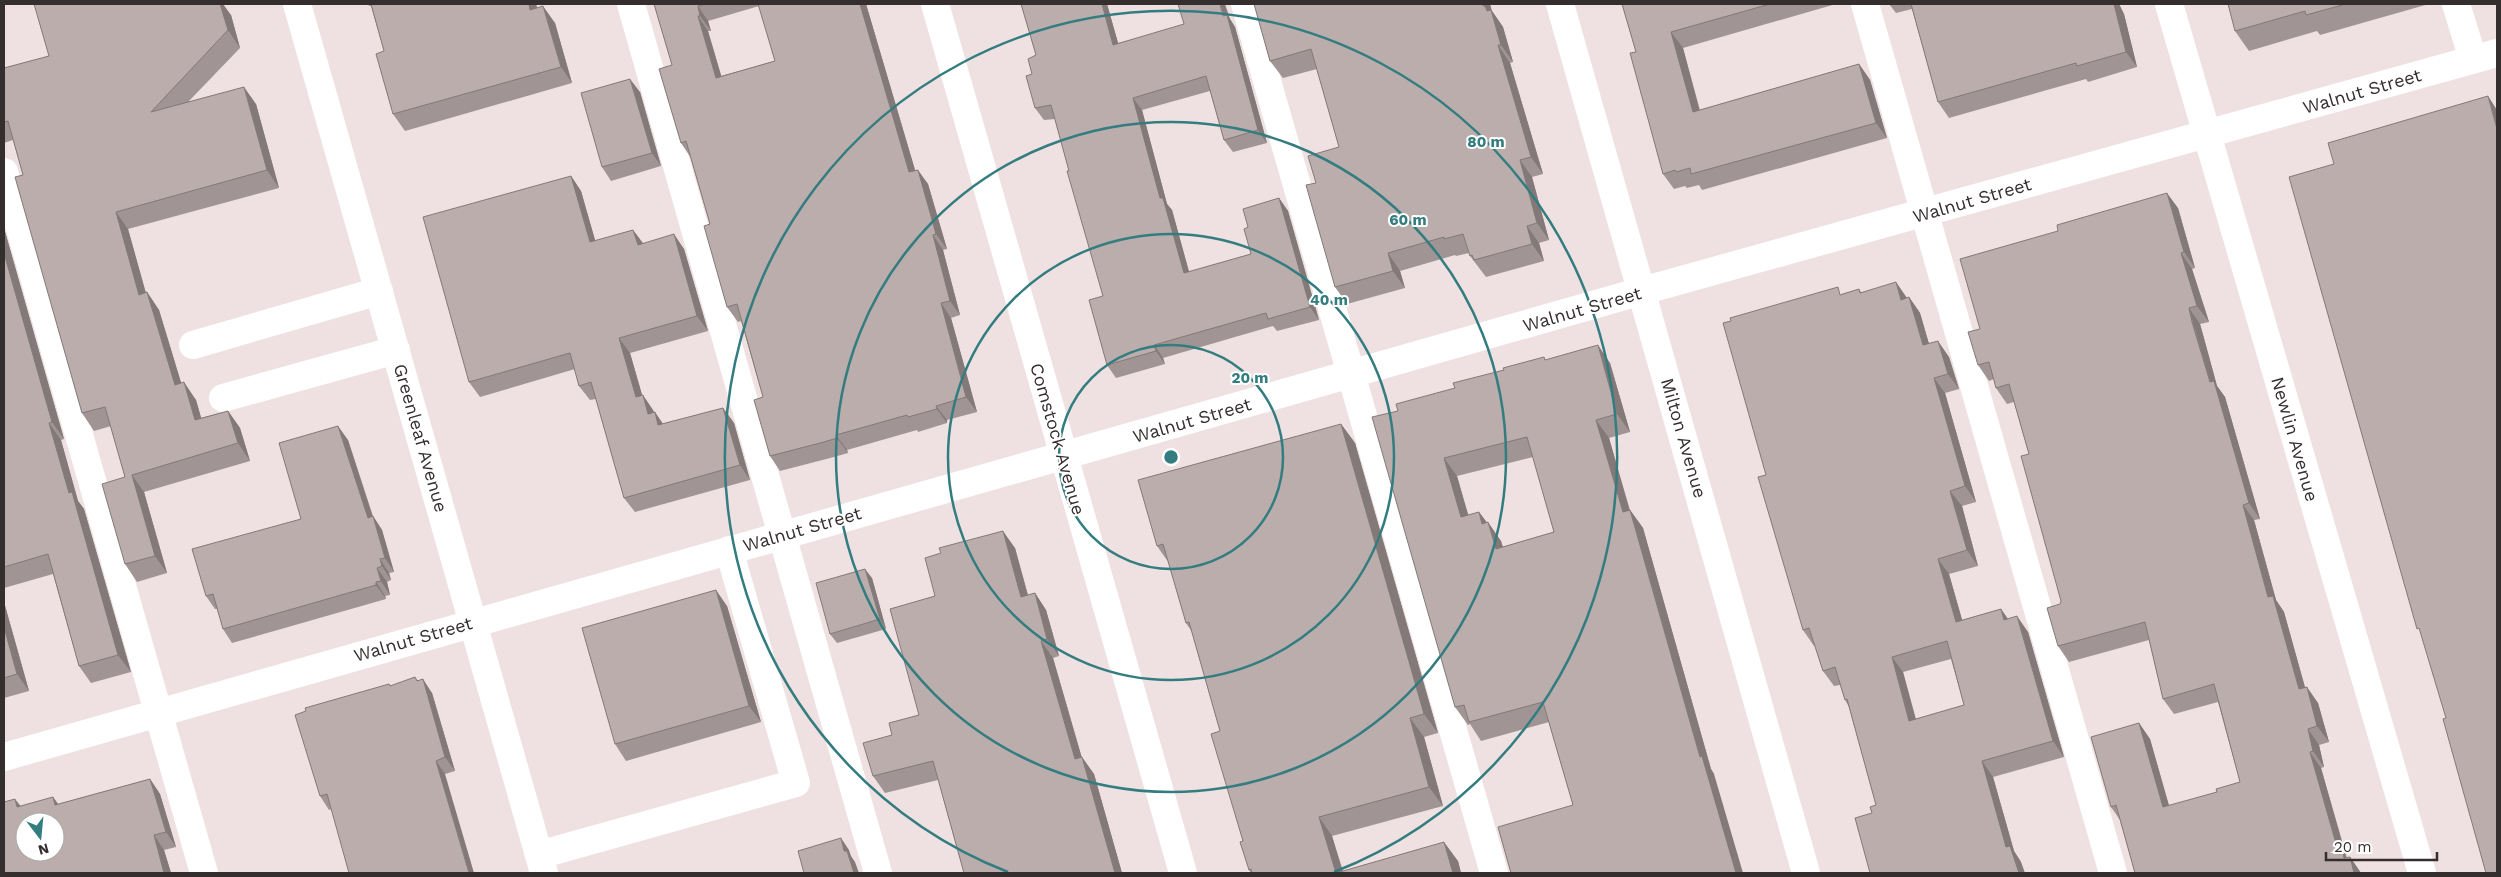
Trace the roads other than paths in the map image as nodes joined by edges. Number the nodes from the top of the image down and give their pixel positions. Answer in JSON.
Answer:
{"nodes":[{"id":1,"x":297,"y":4,"type":"edge"},
{"id":2,"x":631,"y":4,"type":"edge"},
{"id":3,"x":935,"y":4,"type":"edge"},
{"id":4,"x":1244,"y":4,"type":"edge"},
{"id":5,"x":1560,"y":4,"type":"edge"},
{"id":6,"x":1865,"y":4,"type":"edge"},
{"id":7,"x":2169,"y":4,"type":"edge"},
{"id":8,"x":2456,"y":4,"type":"edge"},
{"id":9,"x":2485,"y":56,"type":"edge"},
{"id":10,"x":2206,"y":135,"type":"junction"},
{"id":11,"x":4,"y":172,"type":"edge"},
{"id":12,"x":1925,"y":214,"type":"junction"},
{"id":13,"x":379,"y":291,"type":"junction"},
{"id":14,"x":1642,"y":291,"type":"junction"},
{"id":15,"x":193,"y":345,"type":"dead end"},
{"id":16,"x":396,"y":350,"type":"junction"},
{"id":17,"x":1350,"y":376,"type":"junction"},
{"id":18,"x":223,"y":398,"type":"dead end"},
{"id":19,"x":1063,"y":456,"type":"junction"},
{"id":20,"x":782,"y":535,"type":"junction"},
{"id":21,"x":728,"y":550,"type":"junction"},
{"id":22,"x":473,"y":622,"type":"junction"},
{"id":23,"x":157,"y":713,"type":"junction"},
{"id":24,"x":4,"y":757,"type":"edge"},
{"id":25,"x":541,"y":864,"type":"edge"},
{"id":26,"x":204,"y":873,"type":"edge"},
{"id":27,"x":878,"y":873,"type":"edge"},
{"id":28,"x":1182,"y":873,"type":"edge"},
{"id":29,"x":1494,"y":873,"type":"edge"},
{"id":30,"x":1806,"y":873,"type":"edge"},
{"id":31,"x":2113,"y":873,"type":"edge"},
{"id":32,"x":2422,"y":873,"type":"edge"}],
"edges":[{"from":1,"to":13,"type":"street","name":"Greenleaf Avenue"},
{"from":2,"to":20,"type":"street"},
{"from":3,"to":19,"type":"street","name":"Comstock Avenue"},
{"from":4,"to":17,"type":"street"},
{"from":5,"to":14,"type":"street","name":"Milton Avenue"},
{"from":6,"to":12,"type":"street"},
{"from":7,"to":10,"type":"street","name":"Newlin Avenue"},
{"from":8,"to":9,"type":"street"},
{"from":9,"to":10,"type":"street","name":"Walnut Street"},
{"from":10,"to":12,"type":"street","name":"Walnut Street"},
{"from":10,"to":32,"type":"street","name":"Newlin Avenue"},
{"from":11,"to":23,"type":"street"},
{"from":12,"to":14,"type":"street","name":"Walnut Street"},
{"from":12,"to":31,"type":"street"},
{"from":13,"to":15,"type":"street"},
{"from":13,"to":16,"type":"street","name":"Greenleaf Avenue"},
{"from":14,"to":17,"type":"street","name":"Walnut Street"},
{"from":14,"to":30,"type":"street","name":"Milton Avenue"},
{"from":16,"to":18,"type":"street"},
{"from":16,"to":22,"type":"street","name":"Greenleaf Avenue"},
{"from":17,"to":19,"type":"street","name":"Walnut Street"},
{"from":17,"to":29,"type":"street"},
{"from":19,"to":20,"type":"street","name":"Walnut Street"},
{"from":19,"to":28,"type":"street","name":"Comstock Avenue"},
{"from":20,"to":21,"type":"street","name":"Walnut Street"},
{"from":20,"to":27,"type":"street"},
{"from":21,"to":22,"type":"street","name":"Walnut Street"},
{"from":21,"to":25,"type":"street"},
{"from":22,"to":23,"type":"street","name":"Walnut Street"},
{"from":22,"to":25,"type":"street","name":"Greenleaf Avenue"},
{"from":23,"to":24,"type":"street","name":"Walnut Street"},
{"from":23,"to":26,"type":"street"}]}
